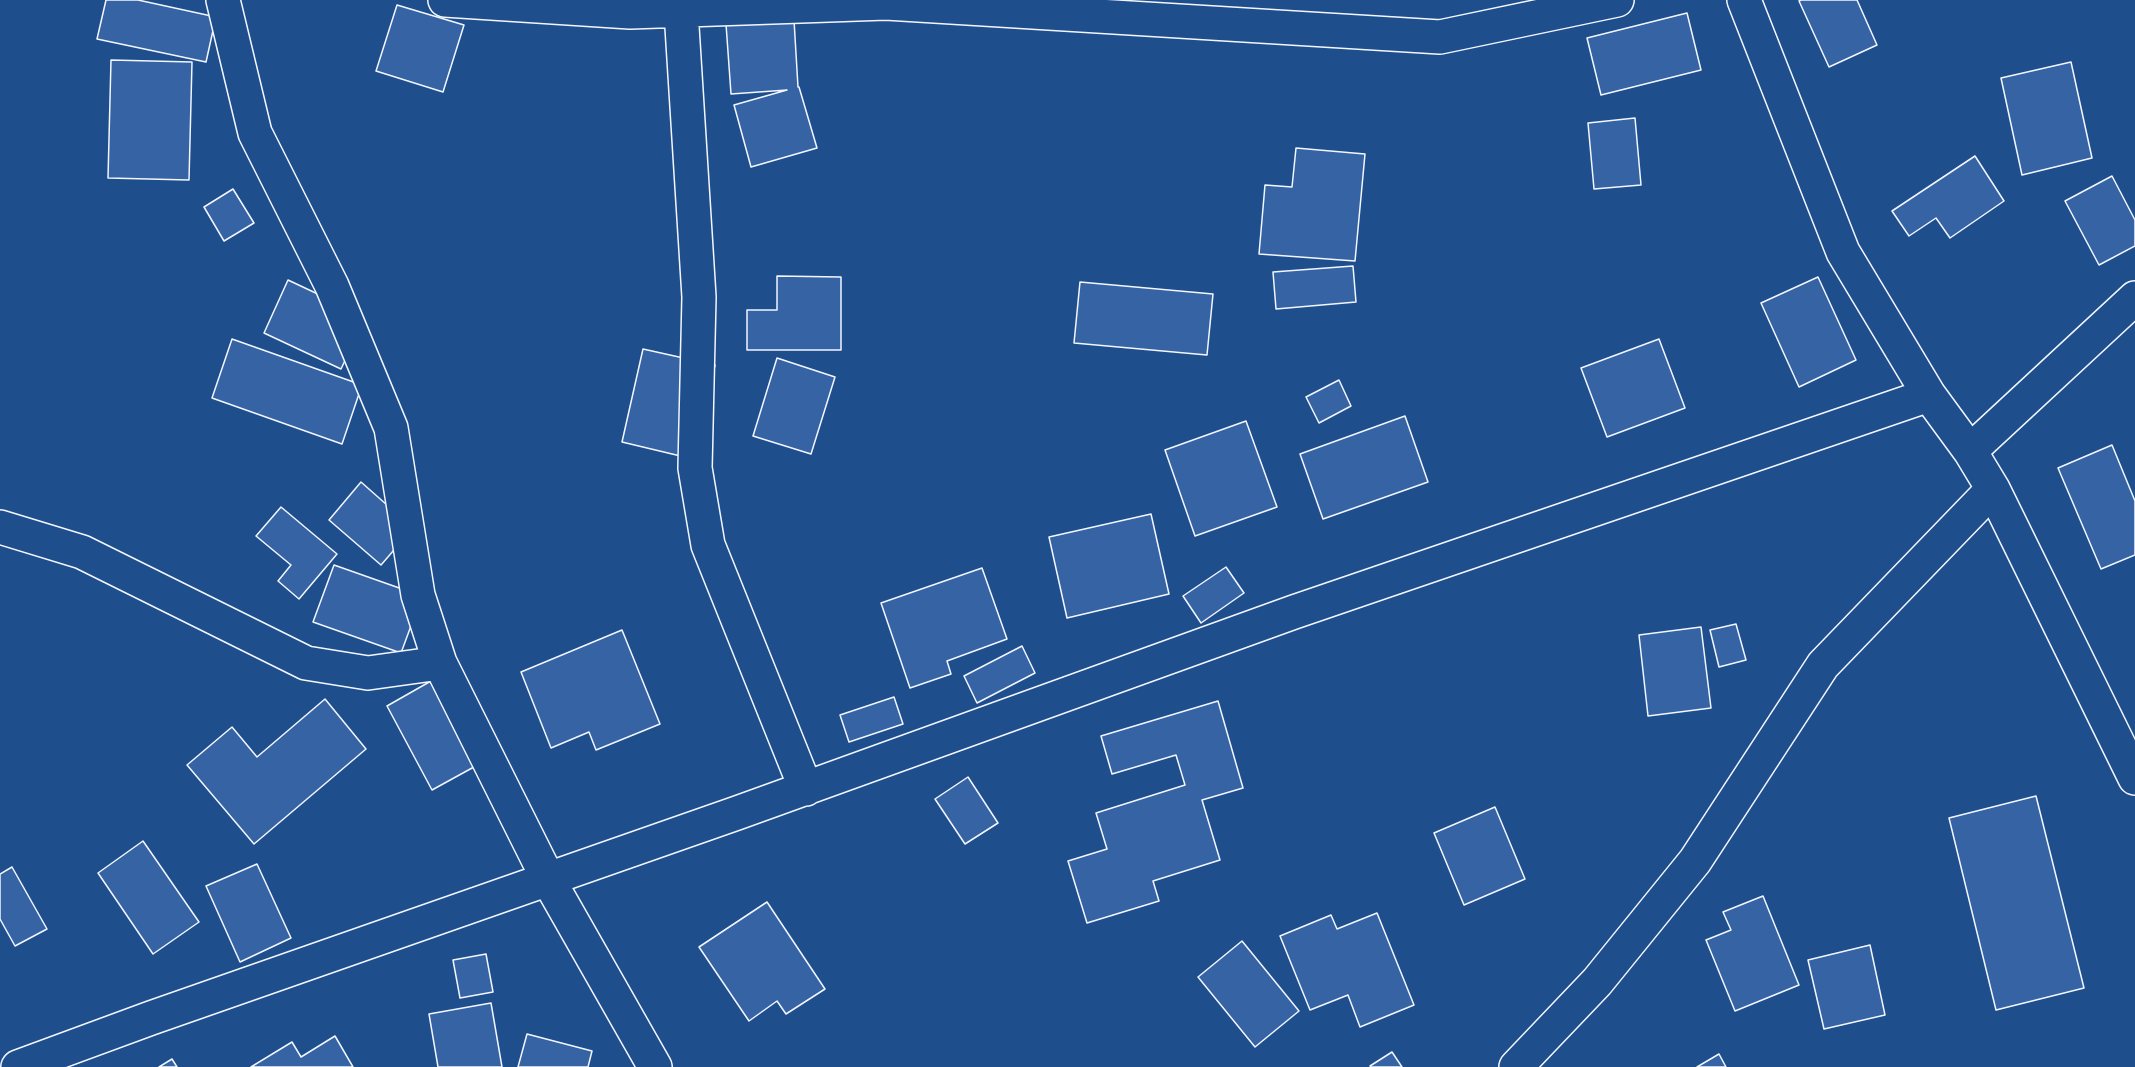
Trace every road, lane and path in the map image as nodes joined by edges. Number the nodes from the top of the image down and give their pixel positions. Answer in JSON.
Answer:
{"nodes":[{"id":1,"x":223,"y":0,"type":"edge"},
{"id":2,"x":446,"y":0,"type":"edge"},
{"id":3,"x":1617,"y":0,"type":"edge"},
{"id":4,"x":1744,"y":0,"type":"edge"},
{"id":5,"x":681,"y":11,"type":"junction"},
{"id":6,"x":2135,"y":298,"type":"edge"},
{"id":7,"x":1929,"y":395,"type":"junction"},
{"id":8,"x":1970,"y":451,"type":"junction"},
{"id":9,"x":1993,"y":489,"type":"junction"},
{"id":10,"x":0,"y":527,"type":"edge"},
{"id":11,"x":440,"y":663,"type":"junction"},
{"id":12,"x":2135,"y":778,"type":"edge"},
{"id":13,"x":806,"y":789,"type":"junction"},
{"id":14,"x":548,"y":879,"type":"junction"},
{"id":15,"x":18,"y":1067,"type":"edge"},
{"id":16,"x":655,"y":1067,"type":"edge"},
{"id":17,"x":1516,"y":1067,"type":"edge"}],
"edges":[{"from":1,"to":11,"type":"street"},
{"from":2,"to":5,"type":"street"},
{"from":3,"to":5,"type":"street"},
{"from":4,"to":7,"type":"street"},
{"from":5,"to":13,"type":"street"},
{"from":6,"to":8,"type":"street"},
{"from":7,"to":8,"type":"street"},
{"from":7,"to":13,"type":"street"},
{"from":8,"to":9,"type":"street"},
{"from":9,"to":12,"type":"street"},
{"from":9,"to":17,"type":"street"},
{"from":10,"to":11,"type":"street"},
{"from":11,"to":14,"type":"street"},
{"from":13,"to":14,"type":"street"},
{"from":14,"to":15,"type":"street"},
{"from":14,"to":16,"type":"street"}]}
